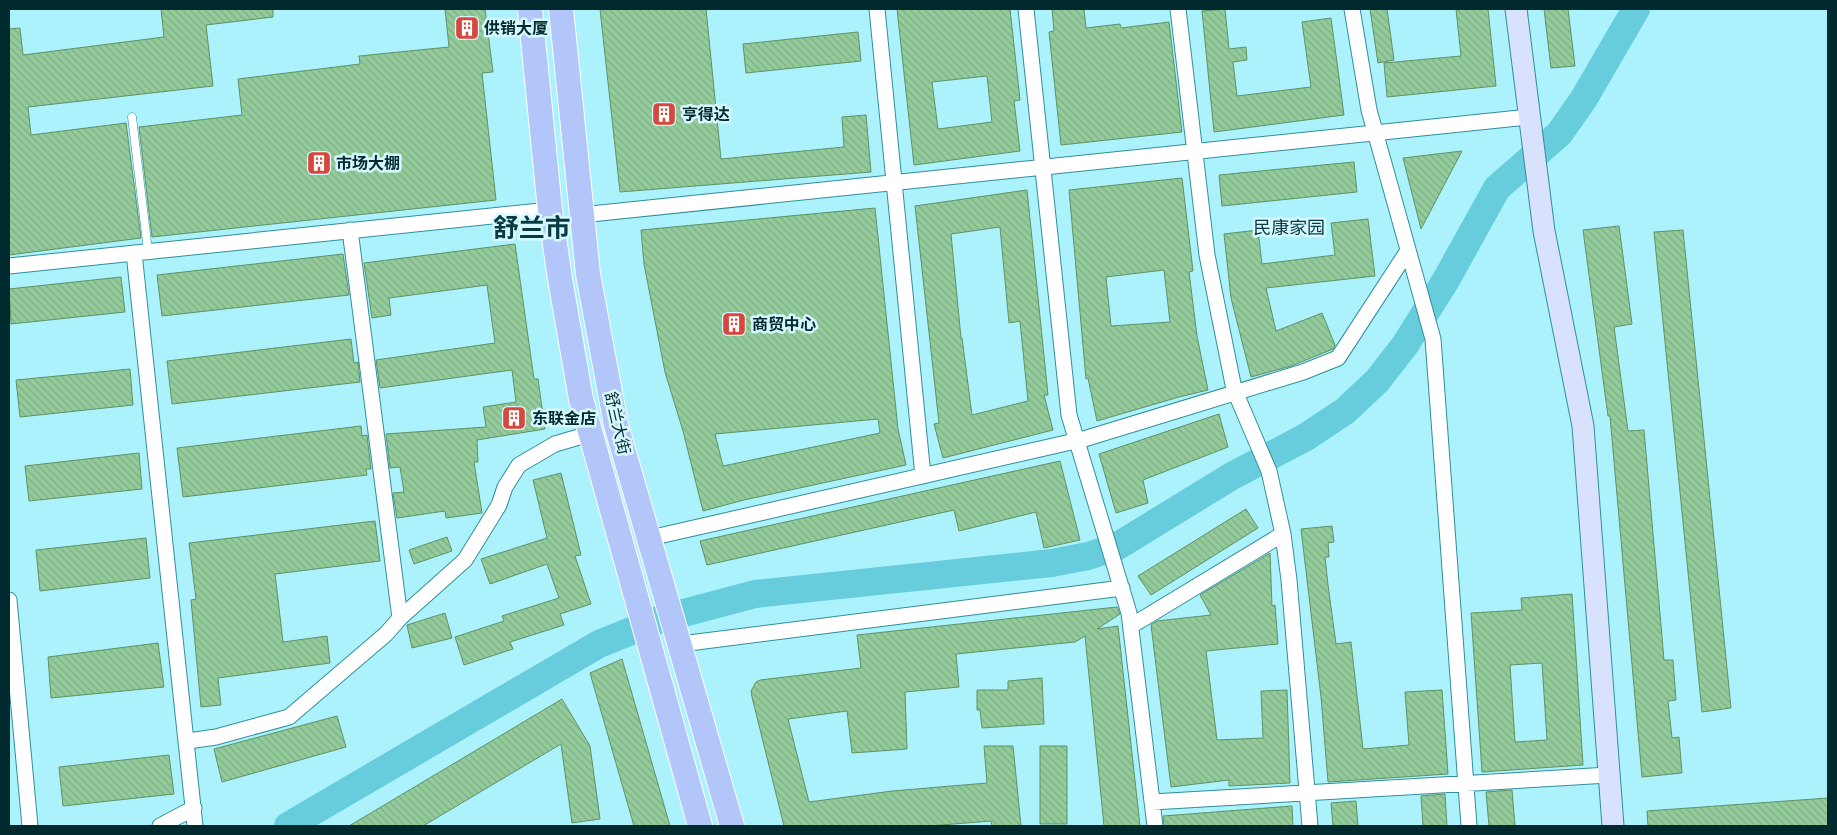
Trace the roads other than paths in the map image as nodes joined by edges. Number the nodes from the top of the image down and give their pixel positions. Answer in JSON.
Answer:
{"nodes":[{"id":1,"x":530,"y":9,"type":"edge"},
{"id":2,"x":561,"y":9,"type":"edge"},
{"id":3,"x":877,"y":9,"type":"edge"},
{"id":4,"x":1026,"y":9,"type":"edge"},
{"id":5,"x":1178,"y":9,"type":"edge"},
{"id":6,"x":1352,"y":9,"type":"edge"},
{"id":7,"x":1516,"y":9,"type":"edge"},
{"id":8,"x":132,"y":117,"type":"dead end"},
{"id":9,"x":1529,"y":117,"type":"junction"},
{"id":10,"x":1376,"y":133,"type":"junction"},
{"id":11,"x":1194,"y":152,"type":"junction"},
{"id":12,"x":1042,"y":168,"type":"junction"},
{"id":13,"x":894,"y":183,"type":"junction"},
{"id":14,"x":550,"y":210,"type":"junction"},
{"id":15,"x":581,"y":216,"type":"junction"},
{"id":16,"x":350,"y":230,"type":"junction"},
{"id":17,"x":141,"y":252,"type":"junction"},
{"id":18,"x":1408,"y":254,"type":"junction"},
{"id":19,"x":9,"y":266,"type":"edge"},
{"id":20,"x":1235,"y":392,"type":"junction"},
{"id":21,"x":590,"y":434,"type":"junction"},
{"id":22,"x":1076,"y":440,"type":"junction"},
{"id":23,"x":923,"y":476,"type":"junction"},
{"id":24,"x":1283,"y":534,"type":"junction"},
{"id":25,"x":653,"y":549,"type":"junction"},
{"id":26,"x":1121,"y":585,"type":"junction"},
{"id":27,"x":9,"y":600,"type":"edge"},
{"id":28,"x":400,"y":618,"type":"junction"},
{"id":29,"x":1131,"y":626,"type":"junction"},
{"id":30,"x":681,"y":643,"type":"junction"},
{"id":31,"x":188,"y":741,"type":"junction"},
{"id":32,"x":1609,"y":774,"type":"junction"},
{"id":33,"x":1466,"y":783,"type":"junction"},
{"id":34,"x":1307,"y":793,"type":"junction"},
{"id":35,"x":1152,"y":802,"type":"junction"},
{"id":36,"x":194,"y":818,"type":"edge"},
{"id":37,"x":30,"y":826,"type":"edge"},
{"id":38,"x":160,"y":826,"type":"edge"},
{"id":39,"x":700,"y":826,"type":"edge"},
{"id":40,"x":732,"y":826,"type":"edge"},
{"id":41,"x":1155,"y":826,"type":"edge"},
{"id":42,"x":1310,"y":826,"type":"edge"},
{"id":43,"x":1469,"y":826,"type":"edge"},
{"id":44,"x":1613,"y":826,"type":"edge"}],
"edges":[{"from":1,"to":14,"type":"main road","name":"舒兰大街"},
{"from":2,"to":15,"type":"main road","name":"舒兰大街"},
{"from":3,"to":13,"type":"street"},
{"from":4,"to":12,"type":"street"},
{"from":5,"to":11,"type":"street"},
{"from":6,"to":10,"type":"street"},
{"from":7,"to":9,"type":"street"},
{"from":8,"to":17,"type":"lane"},
{"from":9,"to":10,"type":"street"},
{"from":9,"to":32,"type":"street"},
{"from":10,"to":11,"type":"street"},
{"from":10,"to":18,"type":"street"},
{"from":11,"to":12,"type":"street"},
{"from":11,"to":20,"type":"street"},
{"from":12,"to":13,"type":"street"},
{"from":12,"to":22,"type":"street"},
{"from":13,"to":15,"type":"street"},
{"from":13,"to":23,"type":"street"},
{"from":14,"to":16,"type":"street"},
{"from":14,"to":21,"type":"main road","name":"舒兰大街"},
{"from":15,"to":25,"type":"main road","name":"舒兰大街"},
{"from":16,"to":17,"type":"street"},
{"from":16,"to":28,"type":"street"},
{"from":17,"to":19,"type":"street"},
{"from":17,"to":31,"type":"street"},
{"from":18,"to":20,"type":"street"},
{"from":18,"to":33,"type":"street"},
{"from":20,"to":22,"type":"street"},
{"from":20,"to":24,"type":"street"},
{"from":21,"to":28,"type":"street"},
{"from":21,"to":39,"type":"main road","name":"舒兰大街"},
{"from":22,"to":23,"type":"street"},
{"from":22,"to":26,"type":"street"},
{"from":23,"to":25,"type":"street"},
{"from":24,"to":29,"type":"street"},
{"from":24,"to":34,"type":"street"},
{"from":25,"to":30,"type":"main road","name":"舒兰大街"},
{"from":26,"to":29,"type":"street"},
{"from":26,"to":30,"type":"street"},
{"from":27,"to":37,"type":"street"},
{"from":28,"to":31,"type":"street"},
{"from":29,"to":35,"type":"street"},
{"from":30,"to":40,"type":"main road","name":"舒兰大街"},
{"from":31,"to":36,"type":"street"},
{"from":32,"to":33,"type":"street"},
{"from":32,"to":44,"type":"street"},
{"from":33,"to":34,"type":"street"},
{"from":33,"to":43,"type":"street"},
{"from":34,"to":35,"type":"street"},
{"from":34,"to":42,"type":"street"},
{"from":35,"to":41,"type":"street"},
{"from":36,"to":38,"type":"street"}]}
